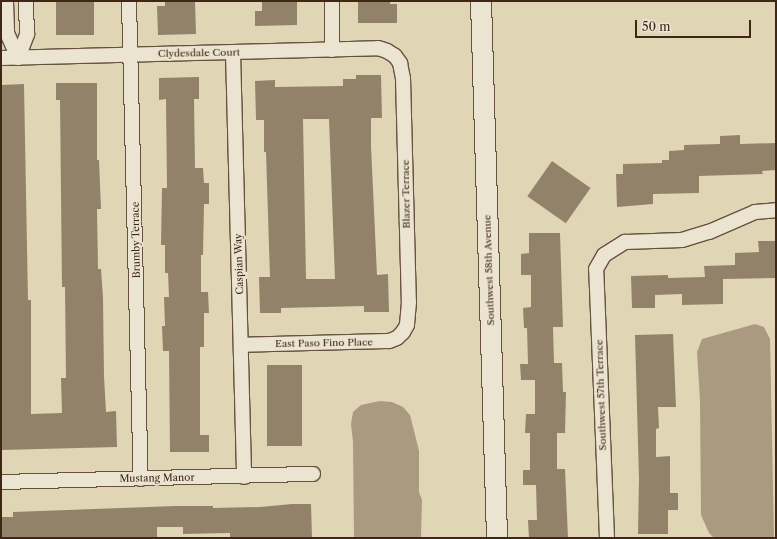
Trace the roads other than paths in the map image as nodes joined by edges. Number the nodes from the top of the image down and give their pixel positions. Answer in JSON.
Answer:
{"nodes":[{"id":1,"x":6,"y":1,"type":"edge"},
{"id":2,"x":26,"y":1,"type":"edge"},
{"id":3,"x":129,"y":1,"type":"edge"},
{"id":4,"x":332,"y":1,"type":"edge"},
{"id":5,"x":481,"y":1,"type":"edge"},
{"id":6,"x":332,"y":50,"type":"junction"},
{"id":7,"x":233,"y":52,"type":"junction"},
{"id":8,"x":131,"y":54,"type":"junction"},
{"id":9,"x":395,"y":56,"type":"joint"},
{"id":10,"x":1,"y":58,"type":"edge"},
{"id":11,"x":18,"y":58,"type":"junction"},
{"id":12,"x":776,"y":210,"type":"edge"},
{"id":13,"x":404,"y":332,"type":"joint"},
{"id":14,"x":241,"y":345,"type":"junction"},
{"id":15,"x":313,"y":474,"type":"dead end"},
{"id":16,"x":244,"y":477,"type":"junction"},
{"id":17,"x":141,"y":478,"type":"junction"},
{"id":18,"x":1,"y":482,"type":"edge"},
{"id":19,"x":497,"y":538,"type":"edge"},
{"id":20,"x":607,"y":538,"type":"edge"}],
"edges":[{"from":1,"to":11,"type":"street"},
{"from":2,"to":11,"type":"street"},
{"from":3,"to":8,"type":"street","name":"Brumby Terrace"},
{"from":4,"to":6,"type":"street"},
{"from":5,"to":19,"type":"street","name":"Southwest 58th Avenue"},
{"from":6,"to":7,"type":"street","name":"Clydesdale Court"},
{"from":6,"to":9,"type":"street","name":"Clydesdale Court"},
{"from":7,"to":8,"type":"street","name":"Clydesdale Court"},
{"from":7,"to":14,"type":"street","name":"Caspian Way"},
{"from":8,"to":11,"type":"street","name":"Clydesdale Court"},
{"from":8,"to":17,"type":"street","name":"Brumby Terrace"},
{"from":9,"to":13,"type":"street","name":"Blazer Terrace"},
{"from":10,"to":11,"type":"street","name":"Clydesdale Court"},
{"from":12,"to":20,"type":"street","name":"Southwest 57th Terrace"},
{"from":13,"to":14,"type":"street","name":"East Paso Fino Place"},
{"from":14,"to":16,"type":"street","name":"Caspian Way"},
{"from":15,"to":16,"type":"street","name":"Mustang Manor"},
{"from":16,"to":17,"type":"street","name":"Mustang Manor"},
{"from":17,"to":18,"type":"street","name":"Mustang Manor"}]}
